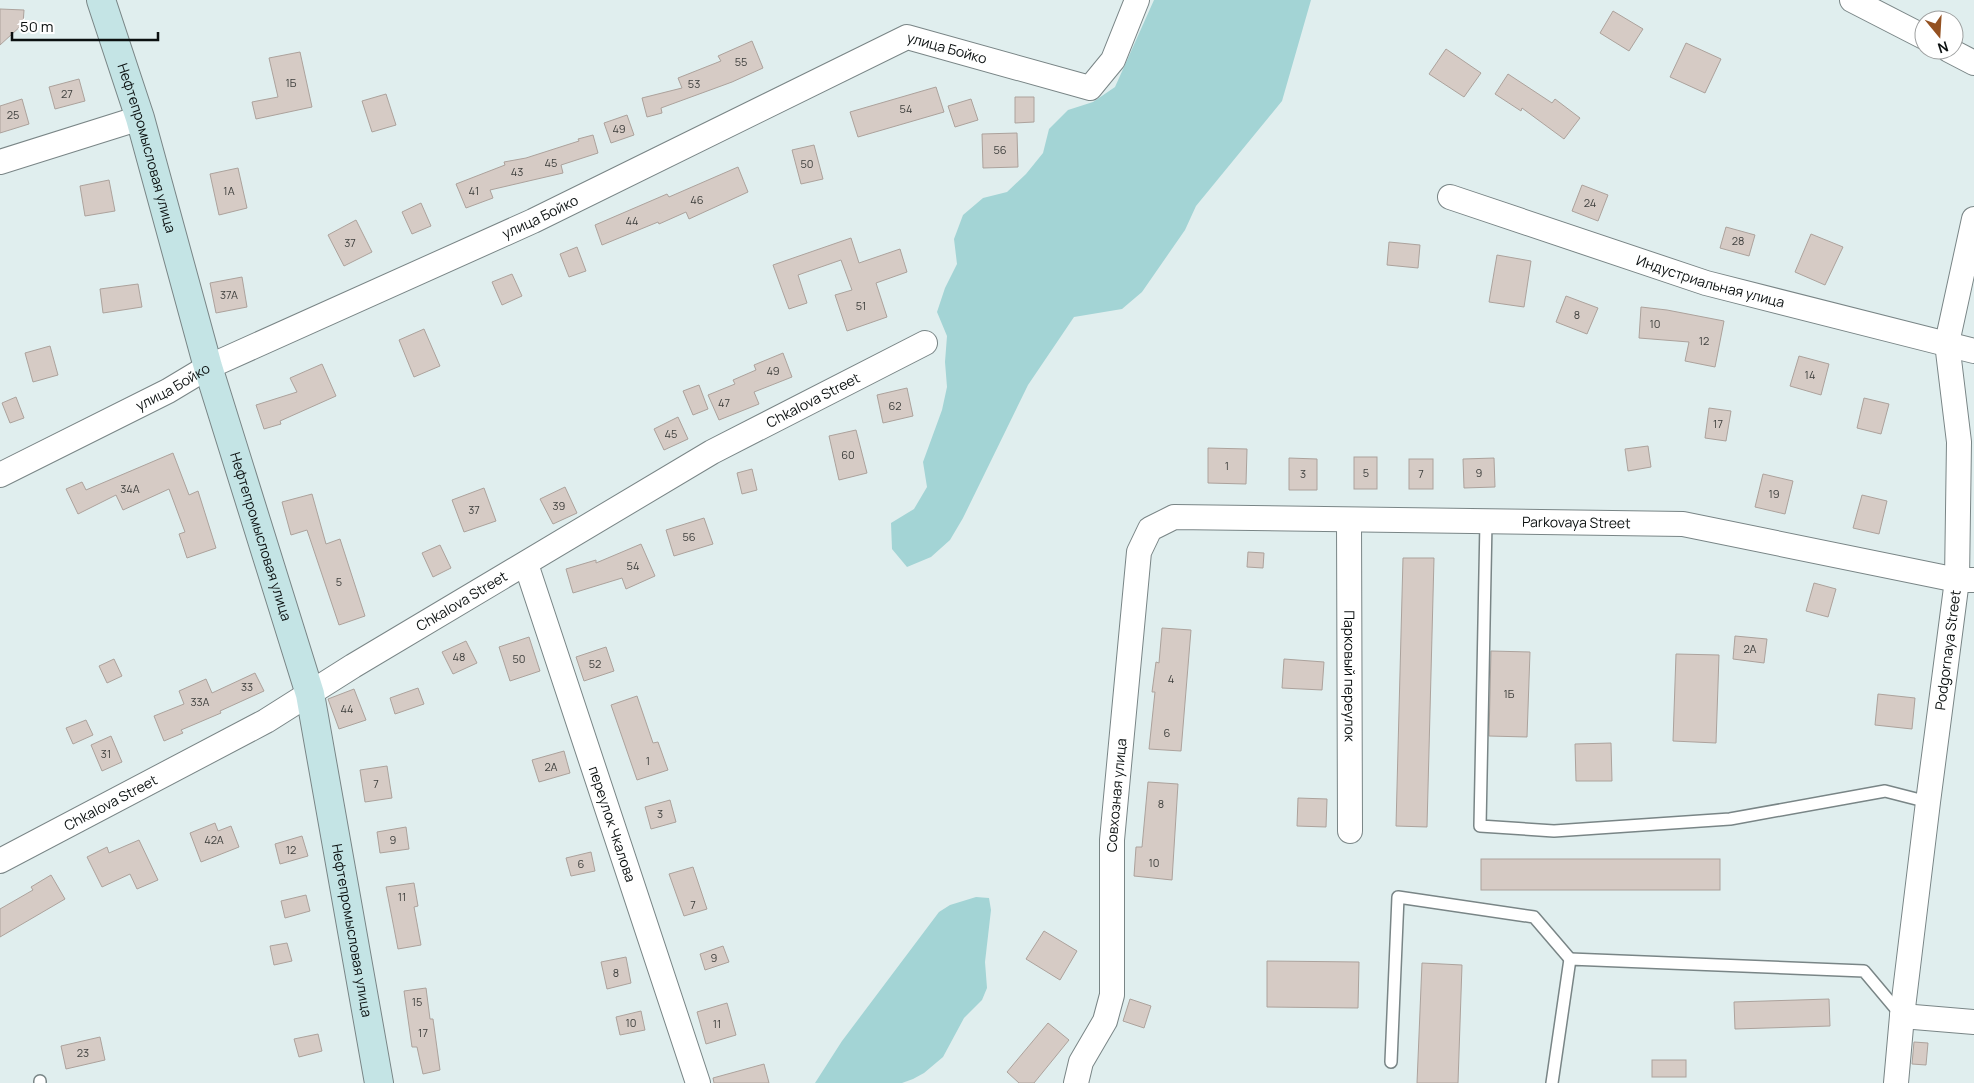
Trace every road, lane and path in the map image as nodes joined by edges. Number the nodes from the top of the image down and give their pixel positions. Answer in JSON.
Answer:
{"nodes":[{"id":1,"x":101,"y":0,"type":"edge"},
{"id":2,"x":1137,"y":0,"type":"edge"},
{"id":3,"x":1852,"y":0,"type":"edge"},
{"id":4,"x":1914,"y":32,"type":"edge"},
{"id":5,"x":140,"y":118,"type":"junction"},
{"id":6,"x":0,"y":162,"type":"edge"},
{"id":7,"x":1450,"y":197,"type":"dead end"},
{"id":8,"x":1974,"y":219,"type":"edge"},
{"id":9,"x":925,"y":342,"type":"dead end"},
{"id":10,"x":1947,"y":343,"type":"junction"},
{"id":11,"x":1974,"y":351,"type":"edge"},
{"id":12,"x":208,"y":367,"type":"junction"},
{"id":13,"x":0,"y":475,"type":"edge"},
{"id":14,"x":1174,"y":517,"type":"joint"},
{"id":15,"x":1349,"y":520,"type":"junction"},
{"id":16,"x":1486,"y":522,"type":"junction"},
{"id":17,"x":526,"y":564,"type":"junction"},
{"id":18,"x":1966,"y":580,"type":"edge"},
{"id":19,"x":310,"y":694,"type":"junction"},
{"id":20,"x":1928,"y":802,"type":"junction"},
{"id":21,"x":1350,"y":831,"type":"dead end"},
{"id":22,"x":0,"y":861,"type":"edge"},
{"id":23,"x":1570,"y":959,"type":"junction"},
{"id":24,"x":1902,"y":1016,"type":"junction"},
{"id":25,"x":1974,"y":1022,"type":"edge"},
{"id":26,"x":1391,"y":1062,"type":"dead end"},
{"id":27,"x":379,"y":1083,"type":"edge"},
{"id":28,"x":698,"y":1083,"type":"edge"},
{"id":29,"x":1076,"y":1083,"type":"edge"},
{"id":30,"x":1552,"y":1083,"type":"edge"},
{"id":31,"x":1896,"y":1083,"type":"edge"}],
"edges":[{"from":1,"to":5,"type":"main road","name":"Нефтепромысловая улица"},
{"from":2,"to":12,"type":"street","name":"улица Бойко"},
{"from":3,"to":4,"type":"street"},
{"from":5,"to":6,"type":"street"},
{"from":5,"to":12,"type":"main road","name":"Нефтепромысловая улица"},
{"from":7,"to":10,"type":"street","name":"Индустриальная улица"},
{"from":8,"to":10,"type":"street","name":"Podgornaya Street"},
{"from":9,"to":17,"type":"street","name":"Chkalova Street"},
{"from":10,"to":11,"type":"street","name":"Индустриальная улица"},
{"from":10,"to":18,"type":"street","name":"Podgornaya Street"},
{"from":12,"to":13,"type":"street","name":"улица Бойко"},
{"from":12,"to":19,"type":"main road","name":"Нефтепромысловая улица"},
{"from":14,"to":15,"type":"street","name":"Parkovaya Street"},
{"from":14,"to":29,"type":"street","name":"Совхозная улица"},
{"from":15,"to":16,"type":"street","name":"Parkovaya Street"},
{"from":15,"to":21,"type":"street","name":"Парковый переулок"},
{"from":16,"to":18,"type":"street","name":"Parkovaya Street"},
{"from":16,"to":20,"type":"lane"},
{"from":17,"to":19,"type":"street","name":"Chkalova Street"},
{"from":17,"to":28,"type":"street","name":"переулок Чкалова"},
{"from":18,"to":20,"type":"street","name":"Podgornaya Street"},
{"from":19,"to":22,"type":"street","name":"Chkalova Street"},
{"from":19,"to":27,"type":"main road","name":"Нефтепромысловая улица"},
{"from":20,"to":24,"type":"street","name":"Podgornaya Street"},
{"from":23,"to":24,"type":"lane"},
{"from":23,"to":26,"type":"lane"},
{"from":23,"to":30,"type":"lane"},
{"from":24,"to":25,"type":"street"},
{"from":24,"to":31,"type":"street","name":"Podgornaya Street"}]}
